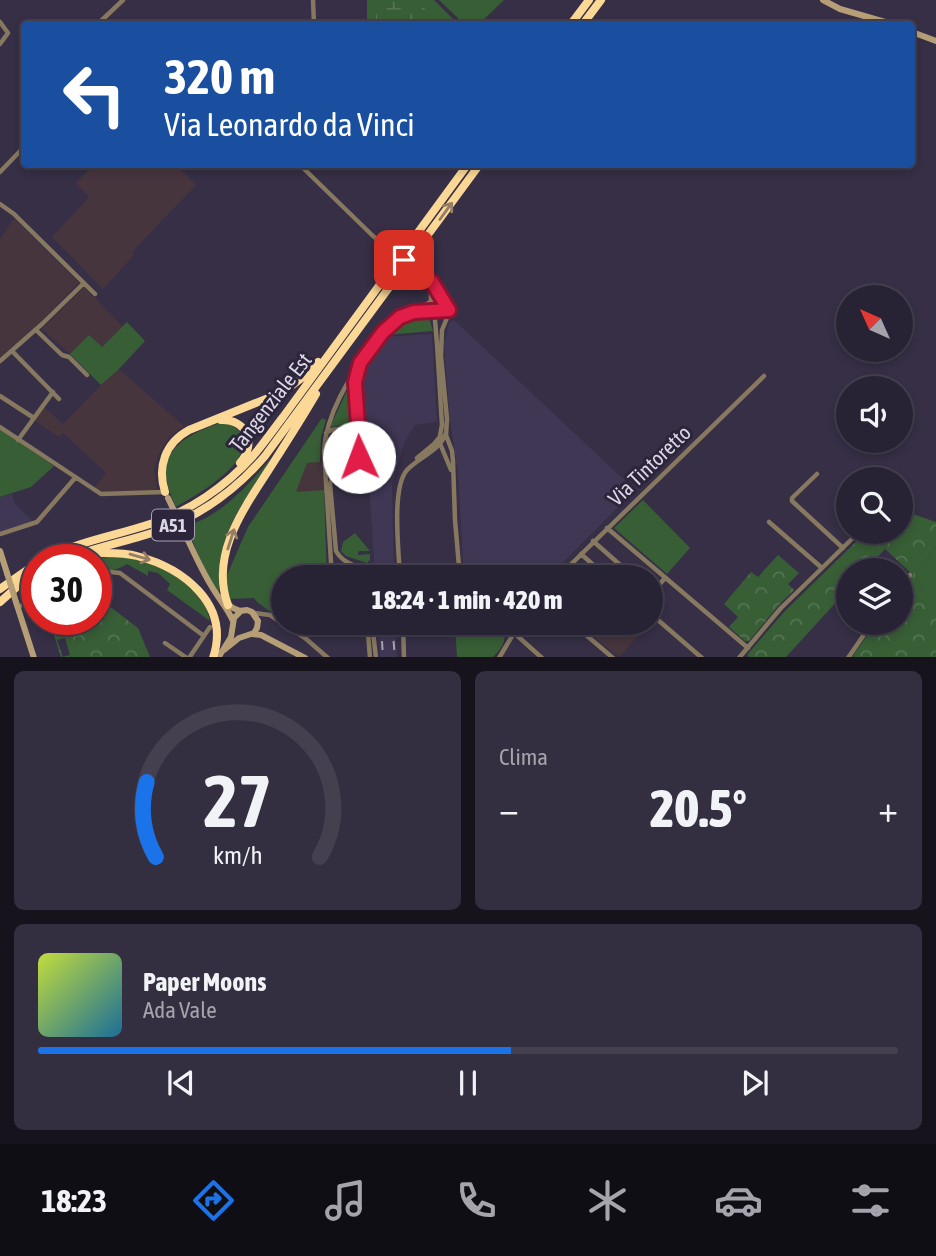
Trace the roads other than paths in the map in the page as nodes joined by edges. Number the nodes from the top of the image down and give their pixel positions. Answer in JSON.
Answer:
{"nodes":[{"id":1,"x":123,"y":0,"type":"edge"},
{"id":2,"x":313,"y":0,"type":"edge"},
{"id":3,"x":583,"y":0,"type":"edge"},
{"id":4,"x":589,"y":0,"type":"edge"},
{"id":5,"x":601,"y":0,"type":"edge"},
{"id":6,"x":823,"y":0,"type":"edge"},
{"id":7,"x":102,"y":21,"type":"edge"},
{"id":8,"x":314,"y":21,"type":"edge"},
{"id":9,"x":572,"y":21,"type":"edge"},
{"id":10,"x":572,"y":21,"type":"edge"},
{"id":11,"x":585,"y":21,"type":"edge"},
{"id":12,"x":881,"y":21,"type":"edge"},
{"id":13,"x":0,"y":22,"type":"edge"},
{"id":14,"x":915,"y":33,"type":"edge"},
{"id":15,"x":936,"y":41,"type":"edge"},
{"id":16,"x":0,"y":44,"type":"edge"},
{"id":17,"x":21,"y":150,"type":"edge"},
{"id":18,"x":303,"y":168,"type":"edge"},
{"id":19,"x":465,"y":168,"type":"edge"},
{"id":20,"x":477,"y":168,"type":"edge"},
{"id":21,"x":0,"y":172,"type":"edge"},
{"id":22,"x":0,"y":206,"type":"edge"},
{"id":23,"x":426,"y":276,"type":"junction"},
{"id":24,"x":383,"y":280,"type":"junction"},
{"id":25,"x":84,"y":283,"type":"junction"},
{"id":26,"x":95,"y":294,"type":"dead end"},
{"id":27,"x":443,"y":299,"type":"junction"},
{"id":28,"x":431,"y":301,"type":"junction"},
{"id":29,"x":433,"y":310,"type":"junction"},
{"id":30,"x":449,"y":310,"type":"junction"},
{"id":31,"x":414,"y":312,"type":"junction"},
{"id":32,"x":435,"y":320,"type":"junction"},
{"id":33,"x":36,"y":330,"type":"junction"},
{"id":34,"x":12,"y":351,"type":"junction"},
{"id":35,"x":0,"y":361,"type":"edge"},
{"id":36,"x":360,"y":363,"type":"junction"},
{"id":37,"x":333,"y":364,"type":"junction"},
{"id":38,"x":87,"y":375,"type":"dead end"},
{"id":39,"x":764,"y":376,"type":"dead end"},
{"id":40,"x":53,"y":392,"type":"junction"},
{"id":41,"x":0,"y":396,"type":"edge"},
{"id":42,"x":59,"y":399,"type":"dead end"},
{"id":43,"x":34,"y":418,"type":"junction"},
{"id":44,"x":214,"y":420,"type":"junction"},
{"id":45,"x":0,"y":427,"type":"edge"},
{"id":46,"x":446,"y":432,"type":"junction"},
{"id":47,"x":326,"y":434,"type":"junction"},
{"id":48,"x":18,"y":440,"type":"junction"},
{"id":49,"x":439,"y":442,"type":"junction"},
{"id":50,"x":450,"y":445,"type":"junction"},
{"id":51,"x":360,"y":453,"type":"junction"},
{"id":52,"x":427,"y":455,"type":"junction"},
{"id":53,"x":445,"y":456,"type":"junction"},
{"id":54,"x":403,"y":474,"type":"junction"},
{"id":55,"x":453,"y":474,"type":"junction"},
{"id":56,"x":817,"y":474,"type":"dead end"},
{"id":57,"x":75,"y":478,"type":"junction"},
{"id":58,"x":167,"y":495,"type":"junction"},
{"id":59,"x":187,"y":508,"type":"junction"},
{"id":60,"x":769,"y":522,"type":"dead end"},
{"id":61,"x":607,"y":528,"type":"junction"},
{"id":62,"x":0,"y":534,"type":"edge"},
{"id":63,"x":593,"y":541,"type":"junction"},
{"id":64,"x":85,"y":544,"type":"edge"},
{"id":65,"x":112,"y":544,"type":"edge"},
{"id":66,"x":847,"y":544,"type":"edge"},
{"id":67,"x":843,"y":548,"type":"junction"},
{"id":68,"x":0,"y":551,"type":"edge"},
{"id":69,"x":112,"y":553,"type":"edge"},
{"id":70,"x":581,"y":554,"type":"junction"},
{"id":71,"x":352,"y":564,"type":"joint"},
{"id":72,"x":331,"y":565,"type":"edge"},
{"id":73,"x":348,"y":565,"type":"edge"},
{"id":74,"x":400,"y":565,"type":"edge"},
{"id":75,"x":459,"y":565,"type":"edge"},
{"id":76,"x":570,"y":565,"type":"edge"},
{"id":77,"x":593,"y":565,"type":"edge"},
{"id":78,"x":620,"y":565,"type":"edge"},
{"id":79,"x":822,"y":568,"type":"junction"},
{"id":80,"x":112,"y":572,"type":"edge"},
{"id":81,"x":21,"y":574,"type":"edge"},
{"id":82,"x":665,"y":578,"type":"junction"},
{"id":83,"x":663,"y":580,"type":"edge"},
{"id":84,"x":21,"y":584,"type":"edge"},
{"id":85,"x":0,"y":589,"type":"edge"},
{"id":86,"x":218,"y":596,"type":"junction"},
{"id":87,"x":0,"y":602,"type":"edge"},
{"id":88,"x":21,"y":603,"type":"edge"},
{"id":89,"x":17,"y":604,"type":"junction"},
{"id":90,"x":228,"y":605,"type":"junction"},
{"id":91,"x":241,"y":611,"type":"junction"},
{"id":92,"x":254,"y":613,"type":"junction"},
{"id":93,"x":258,"y":623,"type":"junction"},
{"id":94,"x":233,"y":624,"type":"junction"},
{"id":95,"x":663,"y":624,"type":"edge"},
{"id":96,"x":210,"y":627,"type":"dead end"},
{"id":97,"x":252,"y":634,"type":"junction"},
{"id":98,"x":368,"y":635,"type":"edge"},
{"id":99,"x":372,"y":635,"type":"edge"},
{"id":100,"x":403,"y":635,"type":"edge"},
{"id":101,"x":513,"y":635,"type":"edge"},
{"id":102,"x":515,"y":635,"type":"edge"},
{"id":103,"x":586,"y":635,"type":"edge"},
{"id":104,"x":864,"y":635,"type":"edge"},
{"id":105,"x":204,"y":636,"type":"junction"},
{"id":106,"x":244,"y":636,"type":"junction"},
{"id":107,"x":165,"y":643,"type":"dead end"},
{"id":108,"x":287,"y":647,"type":"junction"},
{"id":109,"x":748,"y":648,"type":"junction"},
{"id":110,"x":224,"y":650,"type":"junction"},
{"id":111,"x":371,"y":656,"type":"edge"},
{"id":112,"x":34,"y":657,"type":"edge"},
{"id":113,"x":188,"y":657,"type":"edge"},
{"id":114,"x":213,"y":657,"type":"edge"},
{"id":115,"x":219,"y":657,"type":"edge"},
{"id":116,"x":296,"y":657,"type":"edge"},
{"id":117,"x":305,"y":657,"type":"edge"},
{"id":118,"x":328,"y":657,"type":"edge"},
{"id":119,"x":404,"y":657,"type":"edge"},
{"id":120,"x":500,"y":657,"type":"edge"},
{"id":121,"x":542,"y":657,"type":"edge"},
{"id":122,"x":613,"y":657,"type":"edge"},
{"id":123,"x":702,"y":657,"type":"edge"},
{"id":124,"x":740,"y":657,"type":"edge"},
{"id":125,"x":848,"y":657,"type":"edge"}],
"edges":[{"from":1,"to":7,"type":"street"},
{"from":2,"to":8,"type":"street"},
{"from":3,"to":9,"type":"highway"},
{"from":4,"to":10,"type":"highway"},
{"from":5,"to":11,"type":"highway"},
{"from":6,"to":12,"type":"street"},
{"from":13,"to":16,"type":"street"},
{"from":14,"to":15,"type":"street"},
{"from":17,"to":21,"type":"street"},
{"from":18,"to":23,"type":"street","bridge":true},
{"from":19,"to":24,"type":"highway","number":"A51"},
{"from":37,"to":20,"type":"highway","number":"A51","one_way":true},
{"from":22,"to":25,"type":"street"},
{"from":23,"to":27,"type":"street"},
{"from":23,"to":28,"type":"street"},
{"from":24,"to":44,"type":"highway"},
{"from":24,"to":59,"type":"highway","name":"Tangenziale Est","number":"A51"},
{"from":25,"to":26,"type":"street"},
{"from":25,"to":33,"type":"street"},
{"from":27,"to":28,"type":"street"},
{"from":27,"to":30,"type":"street"},
{"from":28,"to":29,"type":"street"},
{"from":28,"to":31,"type":"street"},
{"from":29,"to":30,"type":"street"},
{"from":29,"to":31,"type":"street"},
{"from":29,"to":32,"type":"street"},
{"from":30,"to":46,"type":"street"},
{"from":31,"to":32,"type":"street"},
{"from":31,"to":36,"type":"street"},
{"from":32,"to":49,"type":"street"},
{"from":33,"to":34,"type":"street"},
{"from":33,"to":38,"type":"street"},
{"from":34,"to":35,"type":"street"},
{"from":34,"to":40,"type":"street"},
{"from":36,"to":47,"type":"street"},
{"from":36,"to":51,"type":"street"},
{"from":37,"to":65,"type":"highway","name":"Tangenziale Est","number":"A51"},
{"from":90,"to":37,"type":"highway","one_way":true},
{"from":39,"to":61,"type":"street","name":"Via Tintoretto"},
{"from":40,"to":42,"type":"street"},
{"from":40,"to":43,"type":"street"},
{"from":41,"to":43,"type":"street"},
{"from":43,"to":48,"type":"street"},
{"from":44,"to":58,"type":"highway"},
{"from":44,"to":59,"type":"highway"},
{"from":45,"to":48,"type":"street"},
{"from":46,"to":49,"type":"street"},
{"from":46,"to":50,"type":"street"},
{"from":47,"to":51,"type":"street"},
{"from":47,"to":72,"type":"street"},
{"from":48,"to":57,"type":"street"},
{"from":49,"to":50,"type":"street"},
{"from":49,"to":52,"type":"street"},
{"from":49,"to":53,"type":"street"},
{"from":49,"to":54,"type":"street"},
{"from":50,"to":55,"type":"street"},
{"from":51,"to":71,"type":"street"},
{"from":52,"to":53,"type":"street"},
{"from":52,"to":54,"type":"street"},
{"from":53,"to":55,"type":"street"},
{"from":54,"to":74,"type":"street"},
{"from":55,"to":75,"type":"street"},
{"from":56,"to":67,"type":"street"},
{"from":57,"to":58,"type":"street"},
{"from":57,"to":62,"type":"street"},
{"from":58,"to":86,"type":"street","bridge":true},
{"from":59,"to":64,"type":"highway","name":"Tangenziale Est","number":"A51"},
{"from":60,"to":79,"type":"street"},
{"from":61,"to":63,"type":"street","name":"Via Tintoretto"},
{"from":61,"to":82,"type":"street"},
{"from":63,"to":70,"type":"street","name":"Via Tintoretto"},
{"from":63,"to":78,"type":"street"},
{"from":66,"to":67,"type":"street"},
{"from":67,"to":79,"type":"street"},
{"from":68,"to":89,"type":"street","bridge":true},
{"from":69,"to":114,"type":"highway","one_way":true},
{"from":70,"to":76,"type":"street","name":"Via Tintoretto"},
{"from":70,"to":77,"type":"street"},
{"from":71,"to":73,"type":"street"},
{"from":79,"to":109,"type":"street"},
{"from":80,"to":105,"type":"street"},
{"from":81,"to":85,"type":"highway"},
{"from":82,"to":83,"type":"street"},
{"from":82,"to":109,"type":"street"},
{"from":84,"to":87,"type":"highway"},
{"from":86,"to":90,"type":"street"},
{"from":86,"to":94,"type":"street"},
{"from":88,"to":89,"type":"street"},
{"from":89,"to":112,"type":"street"},
{"from":90,"to":91,"type":"street"},
{"from":91,"to":92,"type":"street"},
{"from":91,"to":94,"type":"street"},
{"from":92,"to":93,"type":"street"},
{"from":92,"to":118,"type":"street"},
{"from":93,"to":97,"type":"street"},
{"from":93,"to":108,"type":"street"},
{"from":94,"to":106,"type":"street"},
{"from":94,"to":110,"type":"street"},
{"from":95,"to":123,"type":"street"},
{"from":96,"to":105,"type":"street"},
{"from":97,"to":106,"type":"street"},
{"from":97,"to":108,"type":"street"},
{"from":98,"to":111,"type":"street"},
{"from":99,"to":111,"type":"street"},
{"from":100,"to":119,"type":"street"},
{"from":101,"to":120,"type":"street"},
{"from":102,"to":121,"type":"street"},
{"from":103,"to":122,"type":"street"},
{"from":104,"to":125,"type":"street"},
{"from":105,"to":113,"type":"street"},
{"from":106,"to":110,"type":"street"},
{"from":107,"to":113,"type":"street"},
{"from":108,"to":116,"type":"street"},
{"from":108,"to":117,"type":"street"},
{"from":109,"to":124,"type":"street"},
{"from":110,"to":115,"type":"street"}]}
